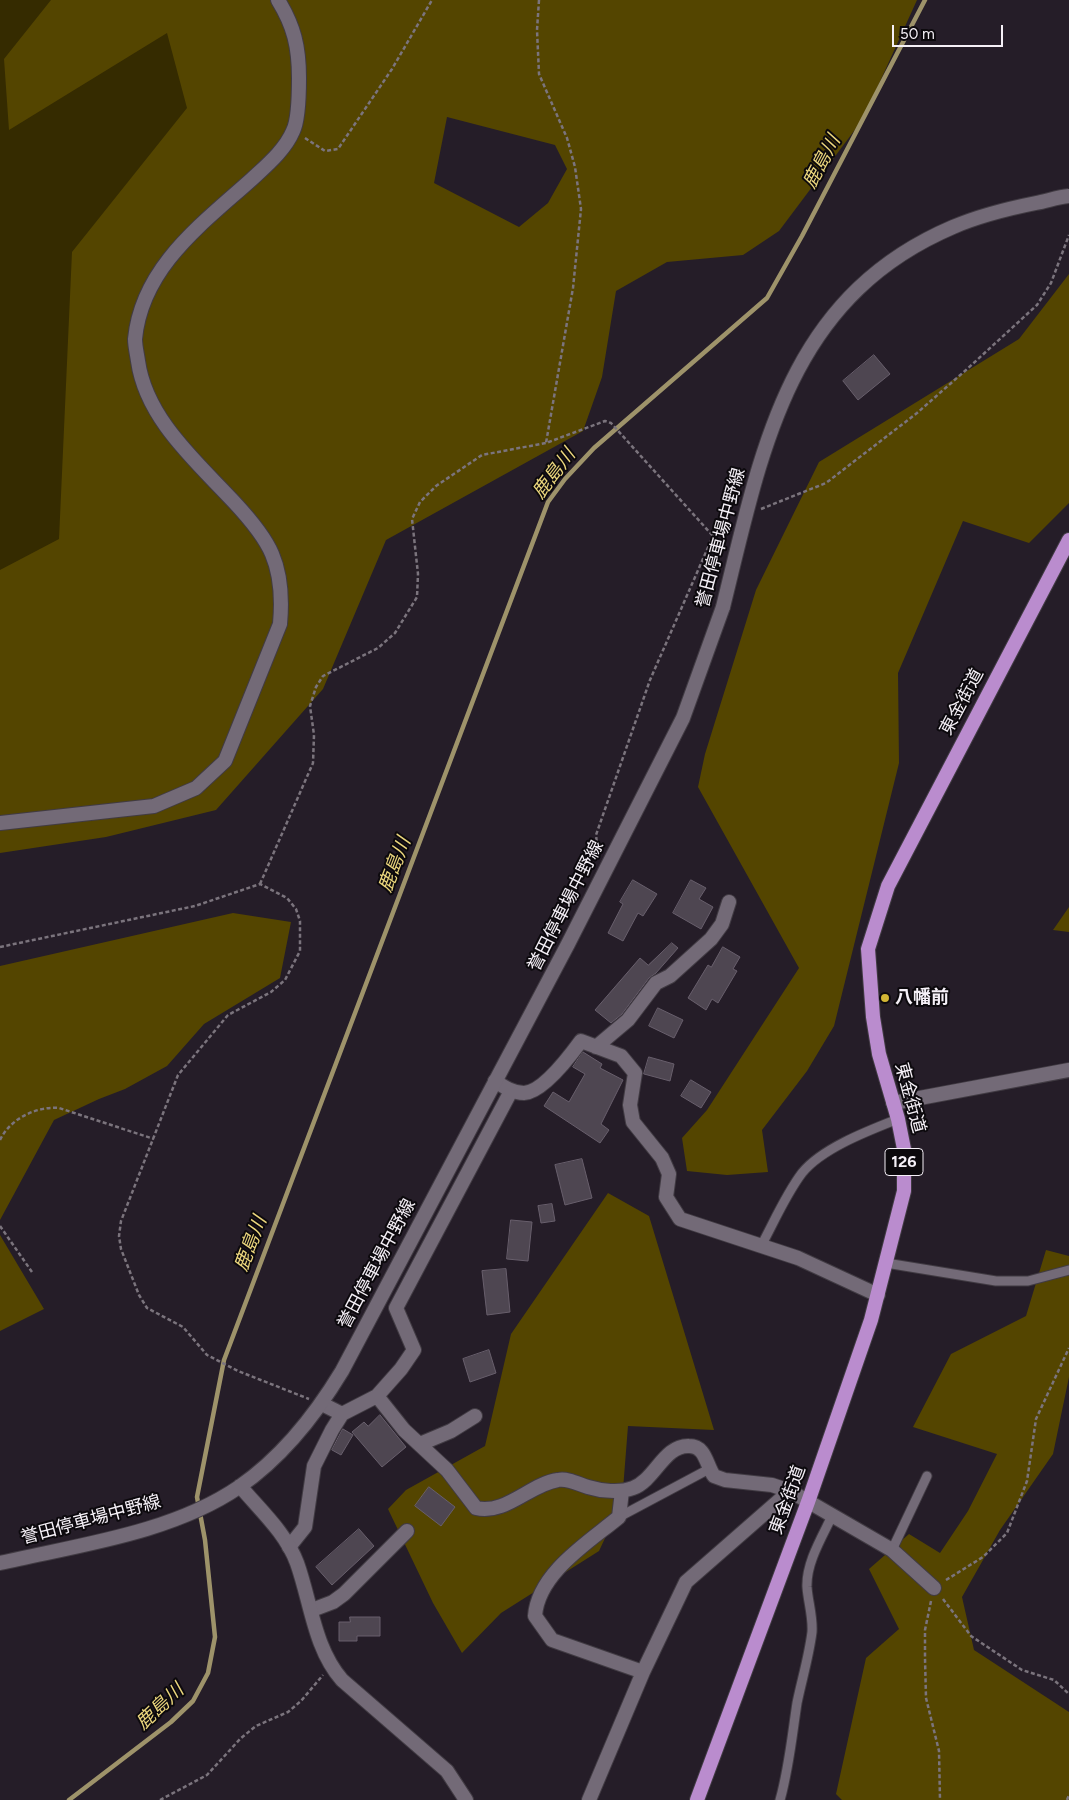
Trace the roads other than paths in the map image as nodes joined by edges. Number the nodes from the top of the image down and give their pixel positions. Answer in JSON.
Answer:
{"nodes":[{"id":1,"x":278,"y":0,"type":"edge"},
{"id":2,"x":1069,"y":196,"type":"edge"},
{"id":3,"x":1069,"y":540,"type":"edge"},
{"id":4,"x":0,"y":823,"type":"edge"},
{"id":5,"x":729,"y":902,"type":"dead end"},
{"id":6,"x":596,"y":1047,"type":"junction"},
{"id":7,"x":1069,"y":1070,"type":"edge"},
{"id":8,"x":495,"y":1081,"type":"junction"},
{"id":9,"x":511,"y":1090,"type":"junction"},
{"id":10,"x":893,"y":1103,"type":"junction"},
{"id":11,"x":898,"y":1119,"type":"junction"},
{"id":12,"x":761,"y":1246,"type":"junction"},
{"id":13,"x":886,"y":1262,"type":"junction"},
{"id":14,"x":1069,"y":1270,"type":"edge"},
{"id":15,"x":878,"y":1295,"type":"junction"},
{"id":16,"x":377,"y":1396,"type":"junction"},
{"id":17,"x":322,"y":1404,"type":"junction"},
{"id":18,"x":342,"y":1414,"type":"junction"},
{"id":19,"x":475,"y":1416,"type":"dead end"},
{"id":20,"x":420,"y":1444,"type":"junction"},
{"id":21,"x":710,"y":1469,"type":"junction"},
{"id":22,"x":927,"y":1476,"type":"dead end"},
{"id":23,"x":240,"y":1486,"type":"junction"},
{"id":24,"x":790,"y":1491,"type":"junction"},
{"id":25,"x":622,"y":1492,"type":"junction"},
{"id":26,"x":808,"y":1502,"type":"junction"},
{"id":27,"x":619,"y":1516,"type":"junction"},
{"id":28,"x":832,"y":1516,"type":"junction"},
{"id":29,"x":407,"y":1532,"type":"dead end"},
{"id":30,"x":289,"y":1547,"type":"junction"},
{"id":31,"x":892,"y":1550,"type":"junction"},
{"id":32,"x":0,"y":1563,"type":"edge"},
{"id":33,"x":934,"y":1588,"type":"road end"},
{"id":34,"x":312,"y":1610,"type":"junction"},
{"id":35,"x":643,"y":1672,"type":"junction"},
{"id":36,"x":466,"y":1800,"type":"edge"},
{"id":37,"x":589,"y":1800,"type":"edge"},
{"id":38,"x":697,"y":1800,"type":"edge"},
{"id":39,"x":780,"y":1800,"type":"edge"}],
"edges":[{"from":1,"to":4,"type":"street"},
{"from":2,"to":8,"type":"street","name":"誉田停車場中野線","bridge":true},
{"from":3,"to":10,"type":"highway","name":"東金街道","number":"126"},
{"from":5,"to":6,"type":"street"},
{"from":6,"to":9,"type":"street"},
{"from":6,"to":12,"type":"street"},
{"from":7,"to":10,"type":"street"},
{"from":8,"to":9,"type":"street"},
{"from":8,"to":17,"type":"street","name":"誉田停車場中野線"},
{"from":9,"to":16,"type":"street"},
{"from":10,"to":11,"type":"highway","name":"東金街道","number":"126"},
{"from":11,"to":12,"type":"lane"},
{"from":11,"to":13,"type":"highway","name":"東金街道","number":"126"},
{"from":12,"to":15,"type":"street"},
{"from":13,"to":14,"type":"lane"},
{"from":13,"to":15,"type":"highway","name":"東金街道","number":"126"},
{"from":15,"to":26,"type":"highway","name":"東金街道","number":"126"},
{"from":16,"to":18,"type":"street"},
{"from":16,"to":20,"type":"street"},
{"from":17,"to":18,"type":"street"},
{"from":17,"to":23,"type":"street","name":"誉田停車場中野線"},
{"from":18,"to":30,"type":"street"},
{"from":19,"to":20,"type":"street"},
{"from":20,"to":25,"type":"street"},
{"from":21,"to":24,"type":"street"},
{"from":21,"to":25,"type":"street"},
{"from":21,"to":27,"type":"lane"},
{"from":22,"to":31,"type":"lane"},
{"from":23,"to":30,"type":"street"},
{"from":23,"to":32,"type":"street","name":"誉田停車場中野線"},
{"from":24,"to":26,"type":"street"},
{"from":24,"to":35,"type":"street"},
{"from":25,"to":27,"type":"street"},
{"from":26,"to":28,"type":"street"},
{"from":26,"to":38,"type":"highway","name":"東金街道","number":"126"},
{"from":27,"to":35,"type":"street"},
{"from":28,"to":31,"type":"street"},
{"from":28,"to":39,"type":"lane"},
{"from":29,"to":34,"type":"street"},
{"from":30,"to":34,"type":"street"},
{"from":31,"to":33,"type":"street"},
{"from":34,"to":36,"type":"street"},
{"from":35,"to":37,"type":"street"}]}
